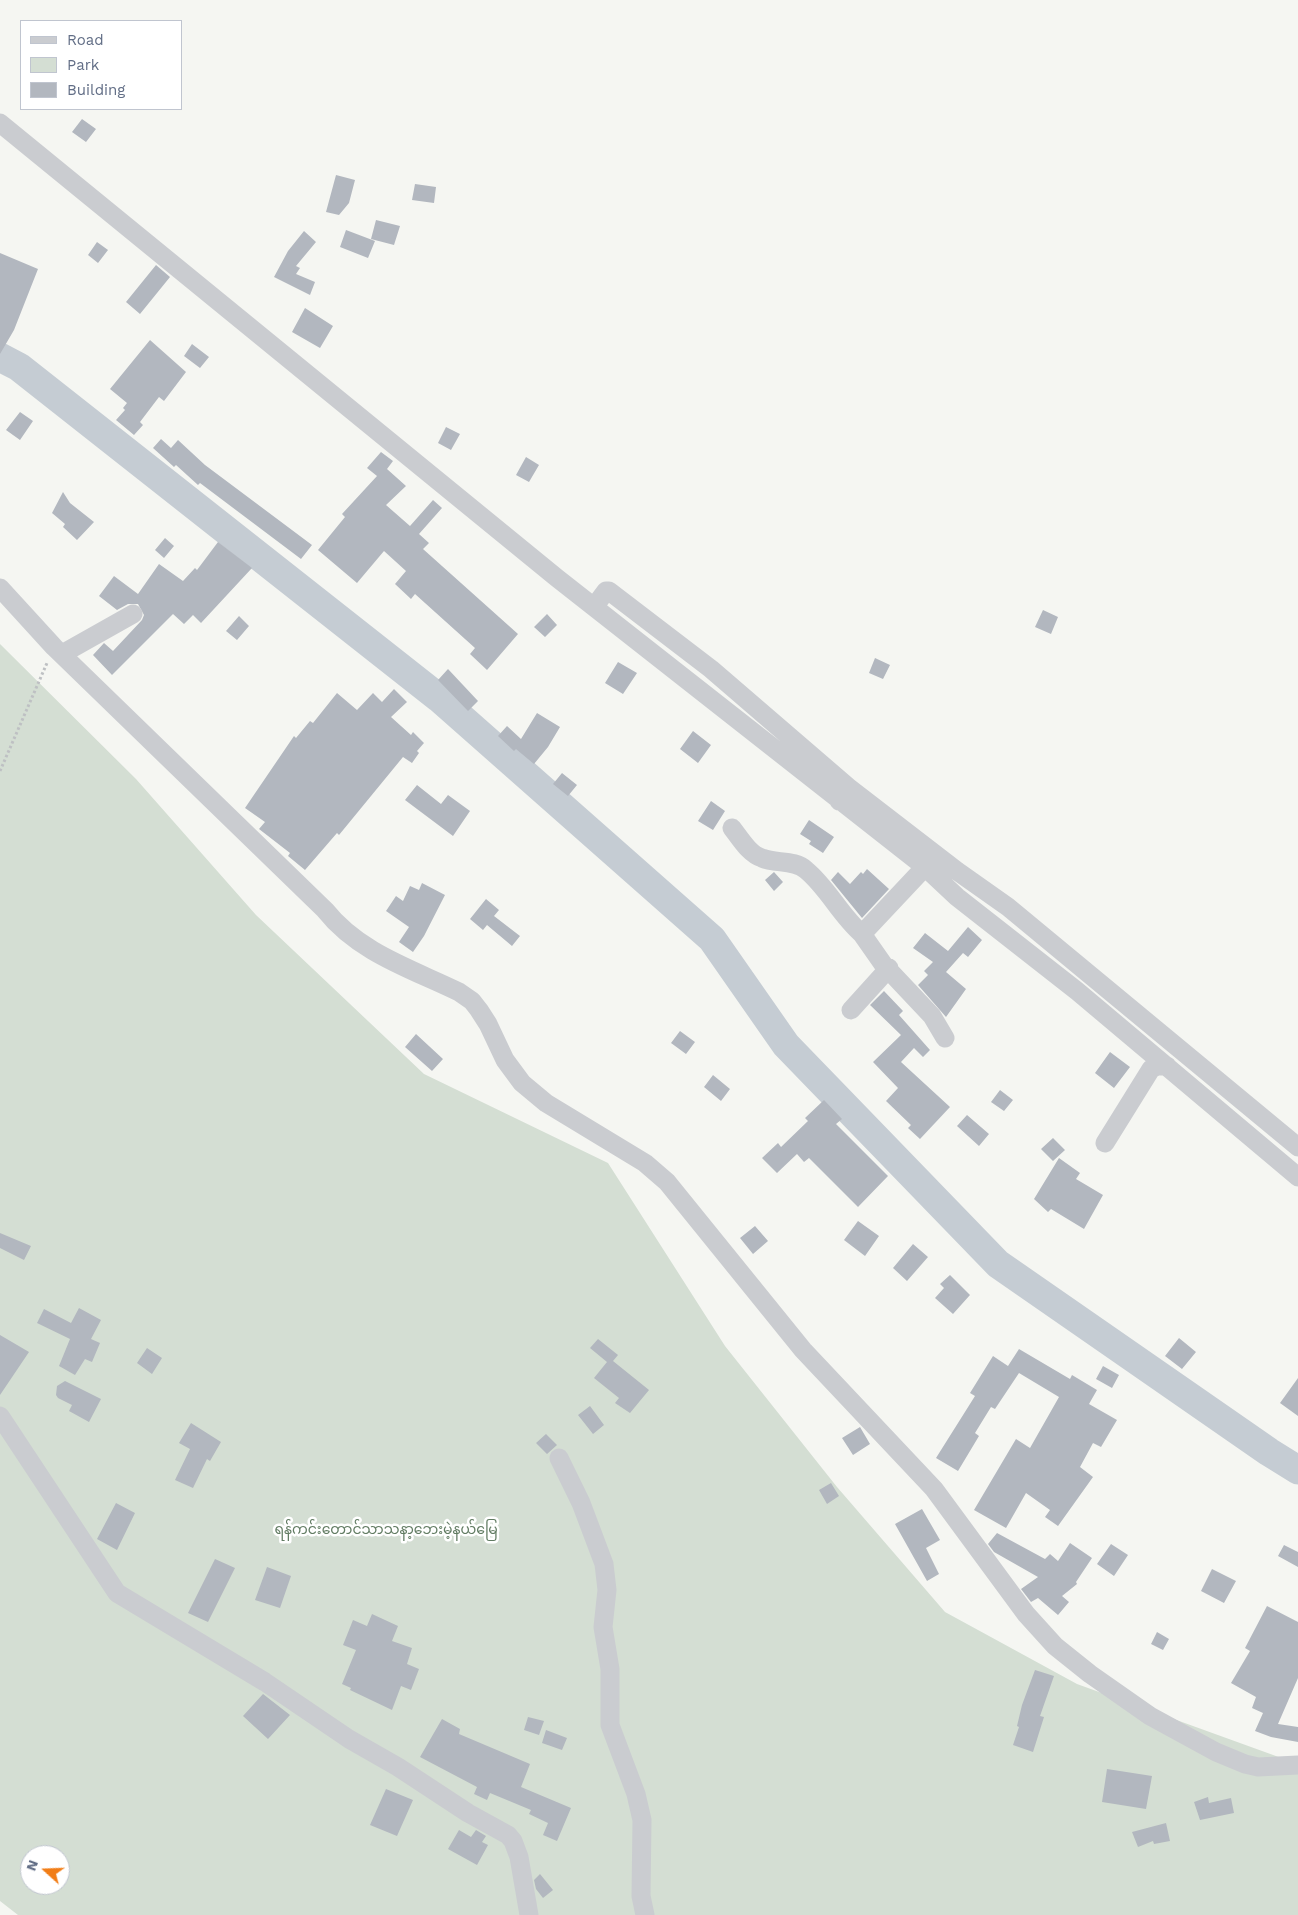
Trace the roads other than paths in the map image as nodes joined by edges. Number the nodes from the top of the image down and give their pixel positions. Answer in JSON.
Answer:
{"nodes":[{"id":1,"x":0,"y":124,"type":"edge"},
{"id":2,"x":0,"y":588,"type":"edge"},
{"id":3,"x":133,"y":614,"type":"dead end"},
{"id":4,"x":58,"y":651,"type":"junction"},
{"id":5,"x":844,"y":795,"type":"junction"},
{"id":6,"x":732,"y":828,"type":"dead end"},
{"id":7,"x":925,"y":867,"type":"junction"},
{"id":8,"x":952,"y":879,"type":"junction"},
{"id":9,"x":862,"y":934,"type":"junction"},
{"id":10,"x":889,"y":968,"type":"junction"},
{"id":11,"x":851,"y":1010,"type":"dead end"},
{"id":12,"x":945,"y":1038,"type":"dead end"},
{"id":13,"x":1167,"y":1066,"type":"junction"},
{"id":14,"x":1105,"y":1142,"type":"dead end"},
{"id":15,"x":1298,"y":1147,"type":"edge"},
{"id":16,"x":1298,"y":1177,"type":"edge"},
{"id":17,"x":0,"y":1416,"type":"edge"},
{"id":18,"x":559,"y":1458,"type":"dead end"},
{"id":19,"x":1298,"y":1765,"type":"edge"},
{"id":20,"x":529,"y":1915,"type":"edge"},
{"id":21,"x":645,"y":1915,"type":"edge"}],
"edges":[{"from":1,"to":5,"type":"street"},
{"from":2,"to":4,"type":"street"},
{"from":3,"to":4,"type":"street"},
{"from":4,"to":19,"type":"street"},
{"from":5,"to":7,"type":"street"},
{"from":5,"to":8,"type":"street"},
{"from":6,"to":9,"type":"street"},
{"from":7,"to":8,"type":"street"},
{"from":7,"to":9,"type":"street"},
{"from":8,"to":13,"type":"street"},
{"from":8,"to":15,"type":"street"},
{"from":9,"to":10,"type":"street"},
{"from":10,"to":11,"type":"street"},
{"from":10,"to":12,"type":"street"},
{"from":13,"to":14,"type":"street"},
{"from":13,"to":16,"type":"street"},
{"from":17,"to":20,"type":"street"},
{"from":18,"to":21,"type":"street"}]}
